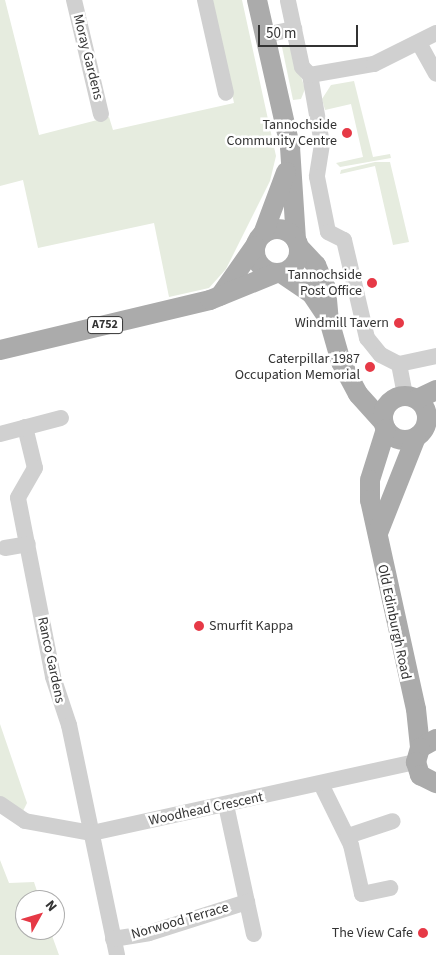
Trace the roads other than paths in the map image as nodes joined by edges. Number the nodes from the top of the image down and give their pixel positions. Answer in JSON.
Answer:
{"nodes":[{"id":1,"x":74,"y":0,"type":"edge"},
{"id":2,"x":205,"y":0,"type":"edge"},
{"id":3,"x":257,"y":0,"type":"edge"},
{"id":4,"x":288,"y":1,"type":"dead end"},
{"id":5,"x":294,"y":29,"type":"junction"},
{"id":6,"x":436,"y":33,"type":"edge"},
{"id":7,"x":265,"y":35,"type":"junction"},
{"id":8,"x":419,"y":43,"type":"junction"},
{"id":9,"x":436,"y":74,"type":"edge"},
{"id":10,"x":310,"y":75,"type":"junction"},
{"id":11,"x":226,"y":93,"type":"dead end"},
{"id":12,"x":101,"y":114,"type":"dead end"},
{"id":13,"x":291,"y":158,"type":"junction"},
{"id":14,"x":259,"y":240,"type":"junction"},
{"id":15,"x":298,"y":243,"type":"junction"},
{"id":16,"x":278,"y":274,"type":"junction"},
{"id":17,"x":220,"y":296,"type":"junction"},
{"id":18,"x":329,"y":320,"type":"junction"},
{"id":19,"x":0,"y":350,"type":"edge"},
{"id":20,"x":436,"y":356,"type":"edge"},
{"id":21,"x":399,"y":364,"type":"junction"},
{"id":22,"x":348,"y":374,"type":"junction"},
{"id":23,"x":436,"y":390,"type":"edge"},
{"id":24,"x":405,"y":398,"type":"junction"},
{"id":25,"x":61,"y":418,"type":"dead end"},
{"id":26,"x":384,"y":426,"type":"junction"},
{"id":27,"x":25,"y":427,"type":"junction"},
{"id":28,"x":425,"y":428,"type":"edge"},
{"id":29,"x":0,"y":434,"type":"edge"},
{"id":30,"x":378,"y":533,"type":"junction"},
{"id":31,"x":28,"y":544,"type":"junction"},
{"id":32,"x":5,"y":548,"type":"dead end"},
{"id":33,"x":416,"y":709,"type":"junction"},
{"id":34,"x":436,"y":729,"type":"edge"},
{"id":35,"x":424,"y":750,"type":"edge"},
{"id":36,"x":321,"y":784,"type":"junction"},
{"id":37,"x":434,"y":785,"type":"edge"},
{"id":38,"x":0,"y":804,"type":"edge"},
{"id":39,"x":226,"y":804,"type":"junction"},
{"id":40,"x":393,"y":821,"type":"dead end"},
{"id":41,"x":92,"y":834,"type":"junction"},
{"id":42,"x":348,"y":836,"type":"junction"},
{"id":43,"x":390,"y":888,"type":"dead end"},
{"id":44,"x":247,"y":902,"type":"junction"},
{"id":45,"x":254,"y":934,"type":"dead end"},
{"id":46,"x":113,"y":939,"type":"junction"},
{"id":47,"x":117,"y":955,"type":"edge"}],
"edges":[{"from":1,"to":12,"type":"street","name":"Moray Gardens"},
{"from":2,"to":11,"type":"street"},
{"from":3,"to":7,"type":"main road"},
{"from":4,"to":5,"type":"street"},
{"from":5,"to":7,"type":"street"},
{"from":5,"to":10,"type":"street"},
{"from":6,"to":8,"type":"street"},
{"from":7,"to":13,"type":"main road"},
{"from":8,"to":9,"type":"street"},
{"from":8,"to":10,"type":"street"},
{"from":10,"to":21,"type":"street"},
{"from":13,"to":14,"type":"main road"},
{"from":13,"to":15,"type":"main road"},
{"from":14,"to":15,"type":"main road"},
{"from":14,"to":16,"type":"main road"},
{"from":14,"to":17,"type":"main road"},
{"from":15,"to":16,"type":"main road"},
{"from":15,"to":18,"type":"main road"},
{"from":16,"to":17,"type":"main road","number":"A752"},
{"from":16,"to":18,"type":"main road"},
{"from":17,"to":19,"type":"main road","number":"A752"},
{"from":18,"to":22,"type":"main road"},
{"from":20,"to":21,"type":"street"},
{"from":21,"to":24,"type":"street"},
{"from":22,"to":24,"type":"main road"},
{"from":22,"to":26,"type":"main road"},
{"from":23,"to":24,"type":"main road"},
{"from":24,"to":26,"type":"main road"},
{"from":24,"to":28,"type":"main road"},
{"from":25,"to":27,"type":"street"},
{"from":26,"to":28,"type":"main road"},
{"from":26,"to":30,"type":"main road","name":"Old Edinburgh Road"},
{"from":27,"to":29,"type":"street"},
{"from":27,"to":31,"type":"street","name":"Ranco Gardens"},
{"from":28,"to":30,"type":"main road"},
{"from":30,"to":33,"type":"main road","name":"Old Edinburgh Road"},
{"from":31,"to":32,"type":"street"},
{"from":31,"to":41,"type":"street","name":"Ranco Gardens"},
{"from":33,"to":34,"type":"main road"},
{"from":33,"to":35,"type":"main road","name":"Old Edinburgh Road"},
{"from":35,"to":36,"type":"street","name":"Woodhead Crescent"},
{"from":35,"to":37,"type":"main road","name":"Old Edinburgh Road"},
{"from":36,"to":39,"type":"street","name":"Woodhead Crescent"},
{"from":36,"to":42,"type":"street"},
{"from":38,"to":41,"type":"street","name":"Woodhead Crescent"},
{"from":39,"to":41,"type":"street","name":"Woodhead Crescent"},
{"from":39,"to":44,"type":"street","name":"Norwood Terrace"},
{"from":40,"to":42,"type":"street"},
{"from":41,"to":46,"type":"street","name":"Norwood Terrace"},
{"from":42,"to":43,"type":"street"},
{"from":44,"to":45,"type":"street","name":"Norwood Terrace"},
{"from":44,"to":46,"type":"street","name":"Norwood Terrace"},
{"from":46,"to":47,"type":"street","name":"Norwood Terrace"}]}
